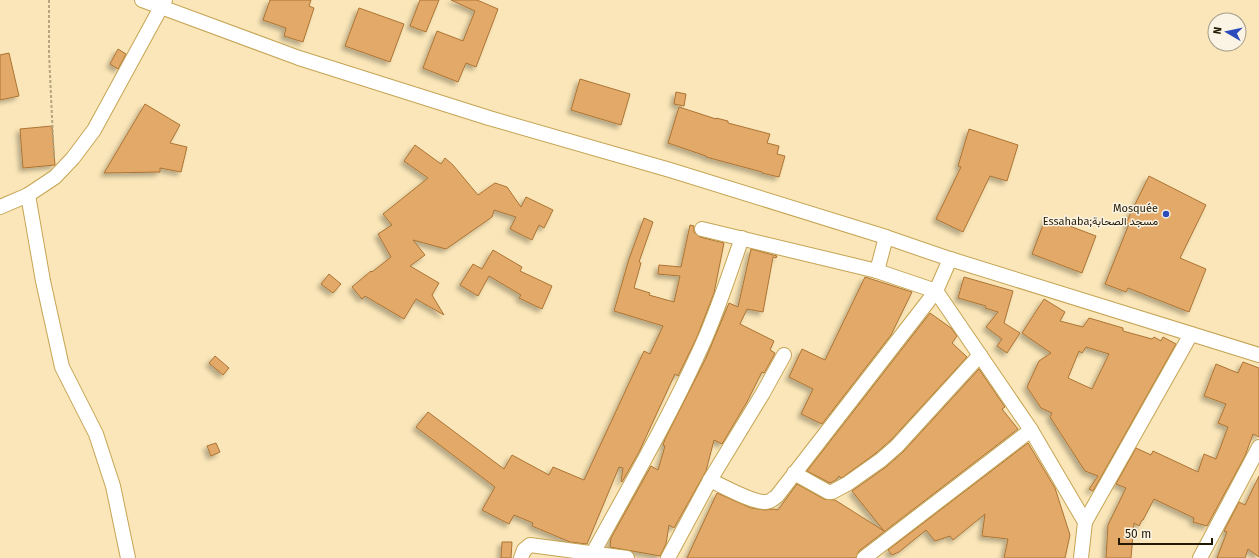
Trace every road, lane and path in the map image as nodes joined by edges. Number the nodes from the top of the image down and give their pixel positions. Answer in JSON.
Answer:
{"nodes":[{"id":1,"x":49,"y":0,"type":"edge"},
{"id":2,"x":142,"y":0,"type":"edge"},
{"id":3,"x":163,"y":3,"type":"edge"},
{"id":4,"x":55,"y":177,"type":"junction"},
{"id":5,"x":28,"y":195,"type":"junction"},
{"id":6,"x":0,"y":207,"type":"edge"},
{"id":7,"x":702,"y":229,"type":"dead end"},
{"id":8,"x":886,"y":237,"type":"junction"},
{"id":9,"x":742,"y":238,"type":"junction"},
{"id":10,"x":950,"y":259,"type":"junction"},
{"id":11,"x":877,"y":271,"type":"junction"},
{"id":12,"x":936,"y":291,"type":"junction"},
{"id":13,"x":1191,"y":334,"type":"junction"},
{"id":14,"x":784,"y":355,"type":"dead end"},
{"id":15,"x":980,"y":355,"type":"junction"},
{"id":16,"x":1259,"y":355,"type":"edge"},
{"id":17,"x":1031,"y":430,"type":"junction"},
{"id":18,"x":1259,"y":447,"type":"edge"},
{"id":19,"x":794,"y":474,"type":"junction"},
{"id":20,"x":710,"y":480,"type":"junction"},
{"id":21,"x":1085,"y":522,"type":"junction"},
{"id":22,"x":593,"y":555,"type":"edge"},
{"id":23,"x":128,"y":558,"type":"edge"},
{"id":24,"x":522,"y":558,"type":"edge"},
{"id":25,"x":627,"y":558,"type":"edge"},
{"id":26,"x":668,"y":558,"type":"edge"},
{"id":27,"x":864,"y":558,"type":"edge"},
{"id":28,"x":1081,"y":558,"type":"edge"},
{"id":29,"x":1200,"y":558,"type":"edge"}],
"edges":[{"from":1,"to":4,"type":"path"},
{"from":2,"to":3,"type":"street"},
{"from":3,"to":4,"type":"street"},
{"from":3,"to":8,"type":"street"},
{"from":4,"to":5,"type":"street"},
{"from":5,"to":6,"type":"street"},
{"from":5,"to":23,"type":"street"},
{"from":7,"to":9,"type":"street"},
{"from":8,"to":10,"type":"street"},
{"from":8,"to":11,"type":"street"},
{"from":9,"to":11,"type":"street"},
{"from":9,"to":22,"type":"street"},
{"from":10,"to":12,"type":"street"},
{"from":10,"to":13,"type":"street"},
{"from":11,"to":12,"type":"street"},
{"from":12,"to":15,"type":"street"},
{"from":12,"to":19,"type":"street"},
{"from":13,"to":16,"type":"street"},
{"from":13,"to":21,"type":"street"},
{"from":14,"to":20,"type":"street"},
{"from":15,"to":17,"type":"street"},
{"from":15,"to":19,"type":"street"},
{"from":17,"to":21,"type":"street"},
{"from":17,"to":27,"type":"street"},
{"from":18,"to":29,"type":"street"},
{"from":19,"to":20,"type":"street"},
{"from":20,"to":26,"type":"street"},
{"from":21,"to":28,"type":"street"},
{"from":22,"to":24,"type":"street"},
{"from":22,"to":25,"type":"street"}]}
